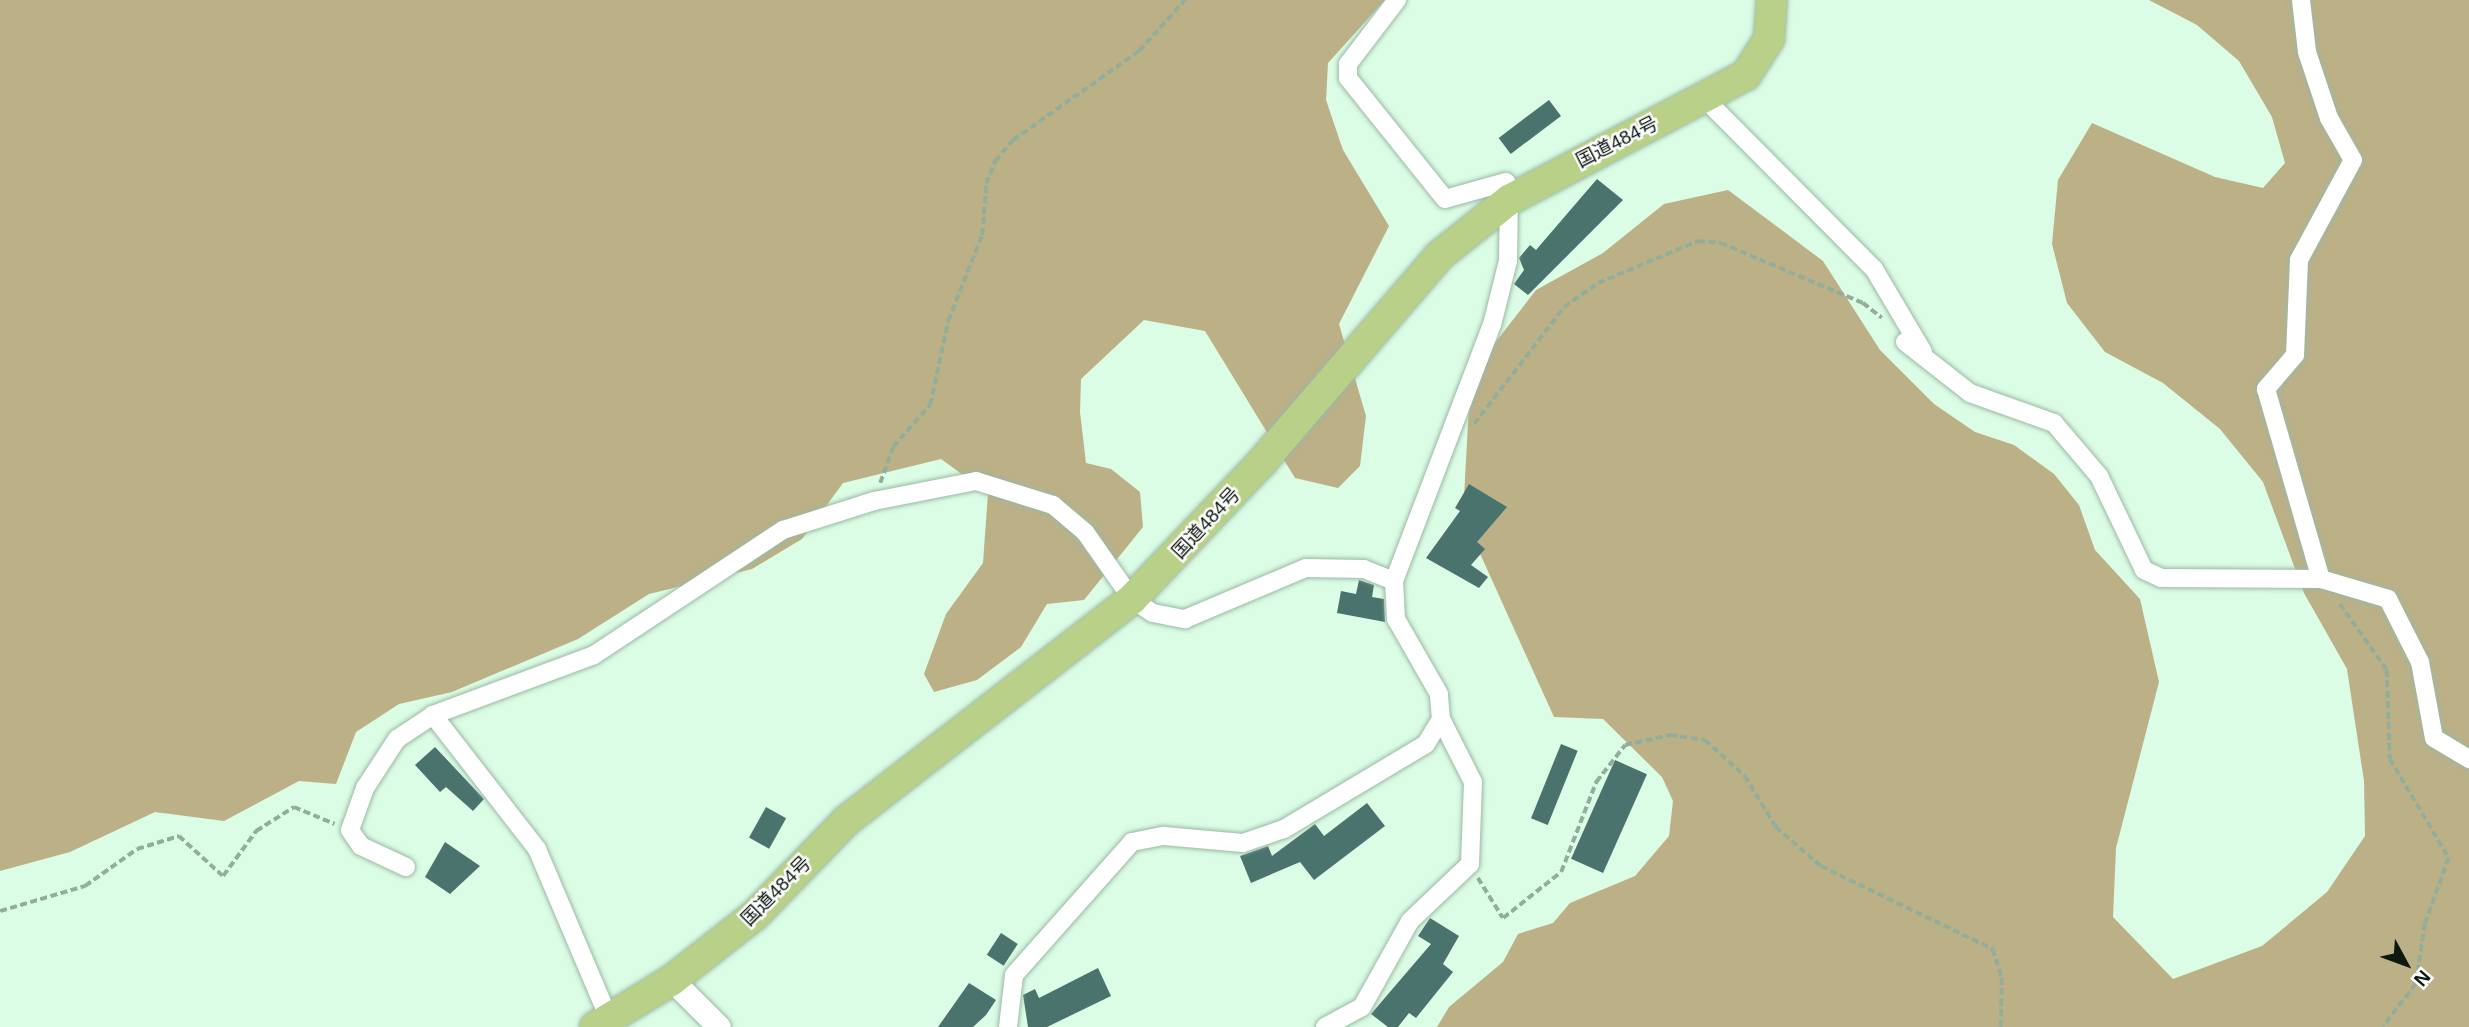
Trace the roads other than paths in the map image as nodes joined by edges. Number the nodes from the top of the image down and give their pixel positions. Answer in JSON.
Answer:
{"nodes":[{"id":1,"x":1397,"y":0,"type":"edge"},
{"id":2,"x":1772,"y":0,"type":"edge"},
{"id":3,"x":2301,"y":0,"type":"edge"},
{"id":4,"x":1704,"y":99,"type":"junction"},
{"id":5,"x":1509,"y":200,"type":"junction"},
{"id":6,"x":1905,"y":342,"type":"road end"},
{"id":7,"x":1931,"y":367,"type":"junction"},
{"id":8,"x":2321,"y":579,"type":"junction"},
{"id":9,"x":1394,"y":581,"type":"junction"},
{"id":10,"x":1132,"y":599,"type":"junction"},
{"id":11,"x":433,"y":715,"type":"junction"},
{"id":12,"x":1441,"y":719,"type":"junction"},
{"id":13,"x":2469,"y":759,"type":"edge"},
{"id":14,"x":406,"y":867,"type":"dead end"},
{"id":15,"x":672,"y":980,"type":"junction"},
{"id":16,"x":603,"y":1024,"type":"edge"},
{"id":17,"x":719,"y":1027,"type":"edge"},
{"id":18,"x":1008,"y":1027,"type":"edge"},
{"id":19,"x":1325,"y":1027,"type":"edge"}],
"edges":[{"from":1,"to":5,"type":"street"},
{"from":2,"to":4,"type":"highway","name":"国道484号"},
{"from":3,"to":8,"type":"street"},
{"from":4,"to":5,"type":"highway","name":"国道484号"},
{"from":4,"to":7,"type":"street"},
{"from":5,"to":9,"type":"street"},
{"from":5,"to":10,"type":"highway","name":"国道484号"},
{"from":6,"to":7,"type":"street"},
{"from":7,"to":8,"type":"street"},
{"from":8,"to":13,"type":"street"},
{"from":9,"to":10,"type":"street"},
{"from":9,"to":12,"type":"street"},
{"from":10,"to":11,"type":"street"},
{"from":10,"to":15,"type":"highway","name":"国道484号"},
{"from":11,"to":14,"type":"street"},
{"from":11,"to":16,"type":"street"},
{"from":12,"to":18,"type":"street"},
{"from":12,"to":19,"type":"street"},
{"from":15,"to":16,"type":"highway","name":"国道484号"},
{"from":15,"to":17,"type":"street"}]}
